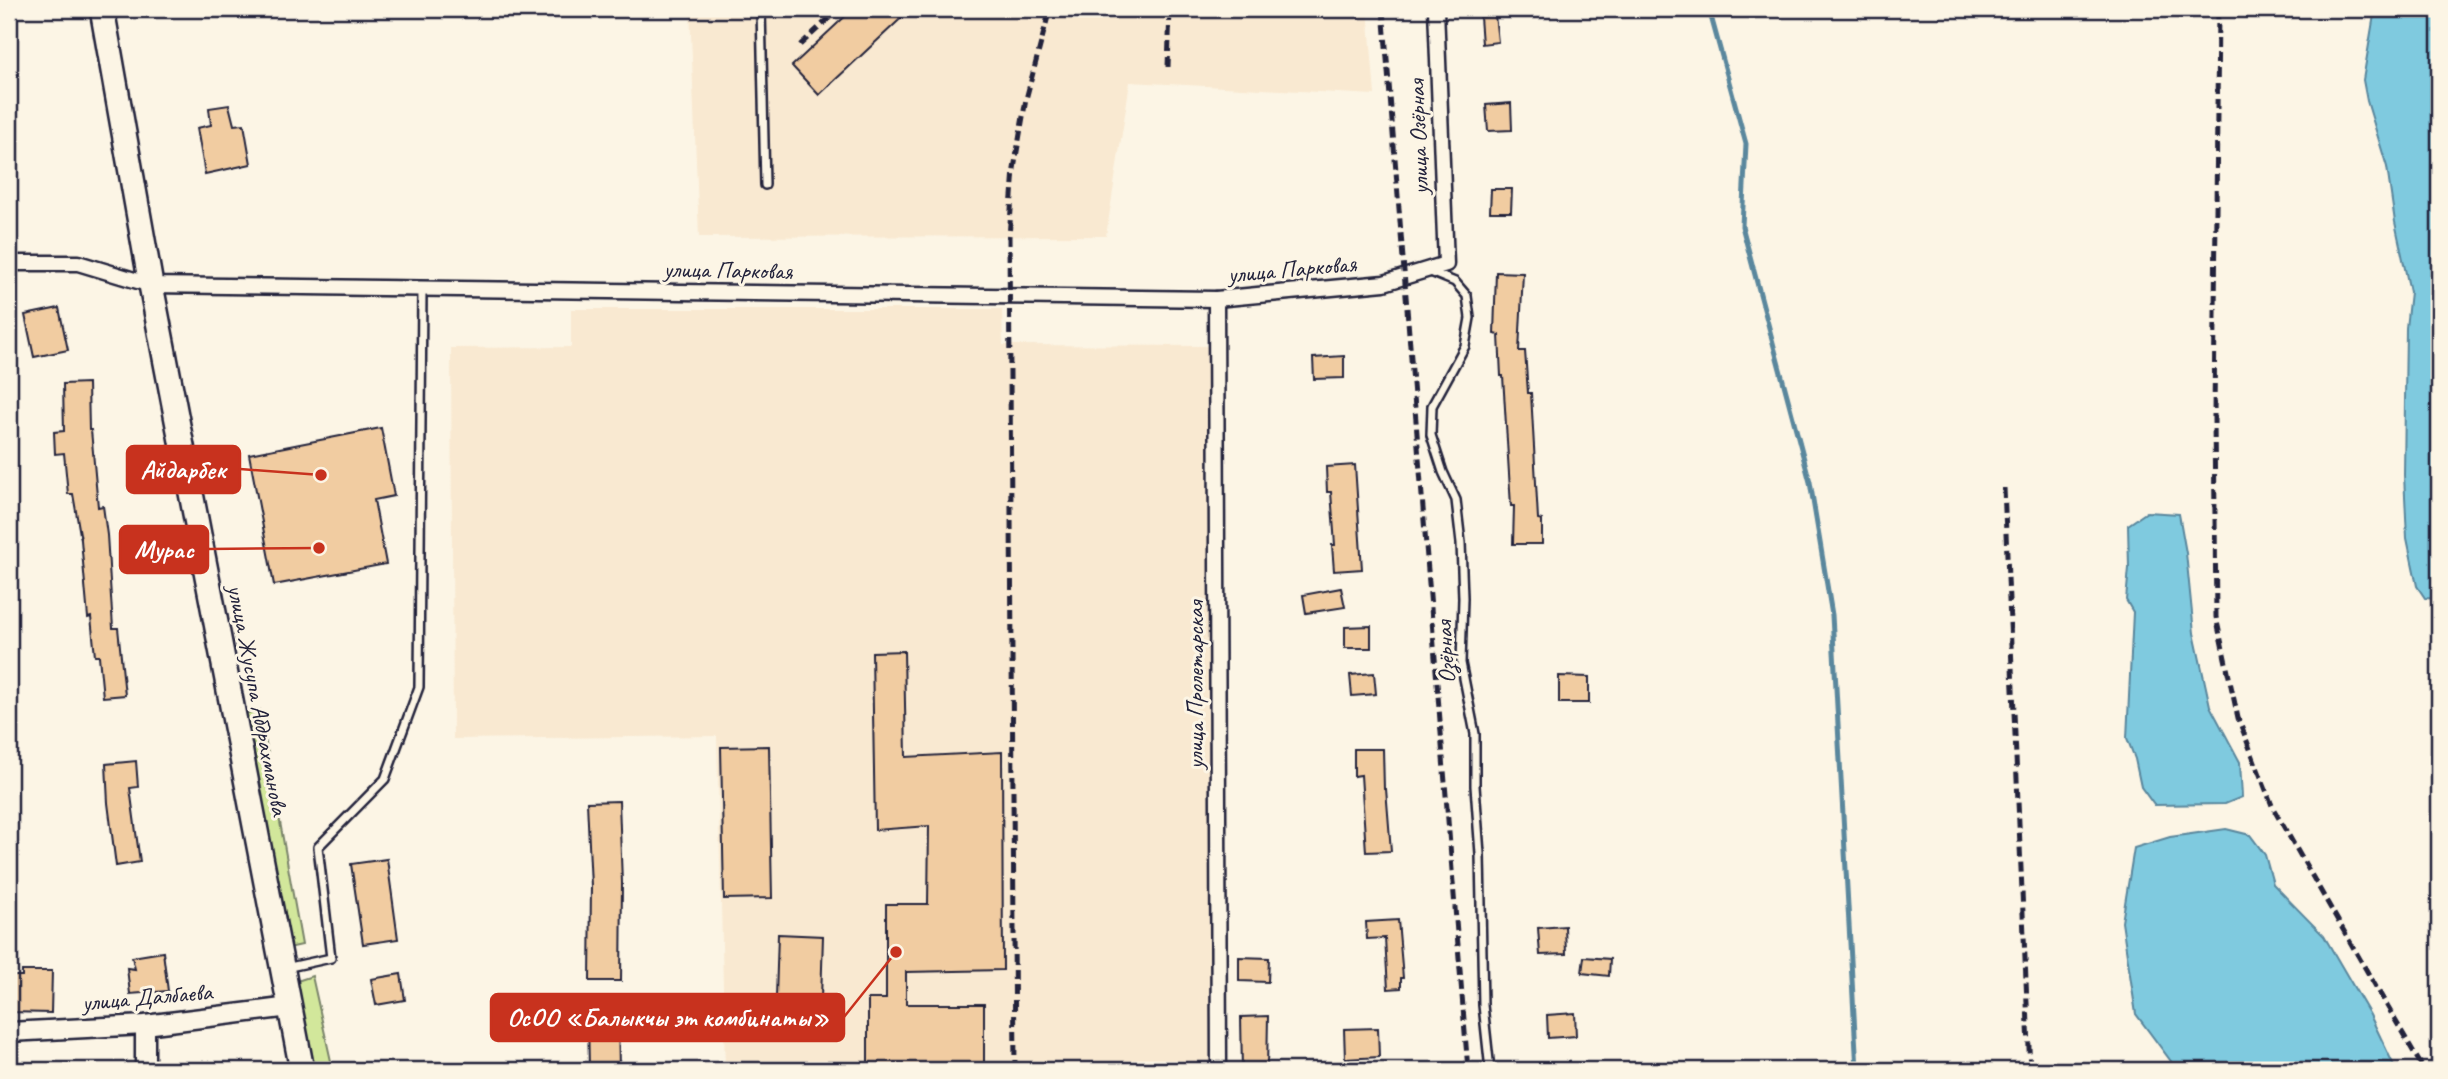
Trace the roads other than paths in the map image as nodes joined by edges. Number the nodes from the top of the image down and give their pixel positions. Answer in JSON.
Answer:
{"nodes":[{"id":1,"x":102,"y":9,"type":"edge"},
{"id":2,"x":761,"y":9,"type":"edge"},
{"id":3,"x":1436,"y":9,"type":"edge"},
{"id":4,"x":765,"y":185,"type":"dead end"},
{"id":5,"x":9,"y":263,"type":"edge"},
{"id":6,"x":1446,"y":264,"type":"joint"},
{"id":7,"x":1426,"y":270,"type":"junction"},
{"id":8,"x":151,"y":285,"type":"junction"},
{"id":9,"x":422,"y":288,"type":"junction"},
{"id":10,"x":1216,"y":299,"type":"junction"},
{"id":11,"x":282,"y":968,"type":"junction"},
{"id":12,"x":290,"y":1007,"type":"junction"},
{"id":13,"x":145,"y":1025,"type":"junction"},
{"id":14,"x":9,"y":1032,"type":"edge"},
{"id":15,"x":145,"y":1070,"type":"edge"},
{"id":16,"x":302,"y":1070,"type":"edge"},
{"id":17,"x":1219,"y":1070,"type":"edge"},
{"id":18,"x":1490,"y":1070,"type":"edge"}],
"edges":[{"from":1,"to":8,"type":"highway","name":"улица Жусупа Абдрахманова"},
{"from":2,"to":4,"type":"lane"},
{"from":3,"to":6,"type":"street","name":"улица Озёрная"},
{"from":5,"to":8,"type":"street","name":"улица Парковая"},
{"from":6,"to":7,"type":"street","name":"улица Парковая"},
{"from":7,"to":10,"type":"street","name":"улица Парковая"},
{"from":7,"to":18,"type":"lane","name":"Озёрная"},
{"from":8,"to":9,"type":"street","name":"улица Парковая"},
{"from":8,"to":11,"type":"highway","name":"улица Жусупа Абдрахманова"},
{"from":9,"to":10,"type":"street","name":"улица Парковая"},
{"from":9,"to":11,"type":"lane"},
{"from":10,"to":17,"type":"street","name":"улица Пролетарская"},
{"from":11,"to":12,"type":"highway","name":"улица Жусупа Абдрахманова"},
{"from":12,"to":13,"type":"street","name":"улица Далбаева"},
{"from":12,"to":16,"type":"highway","name":"улица Жусупа Абдрахманова"},
{"from":13,"to":14,"type":"street","name":"улица Далбаева"},
{"from":13,"to":15,"type":"street"}]}
